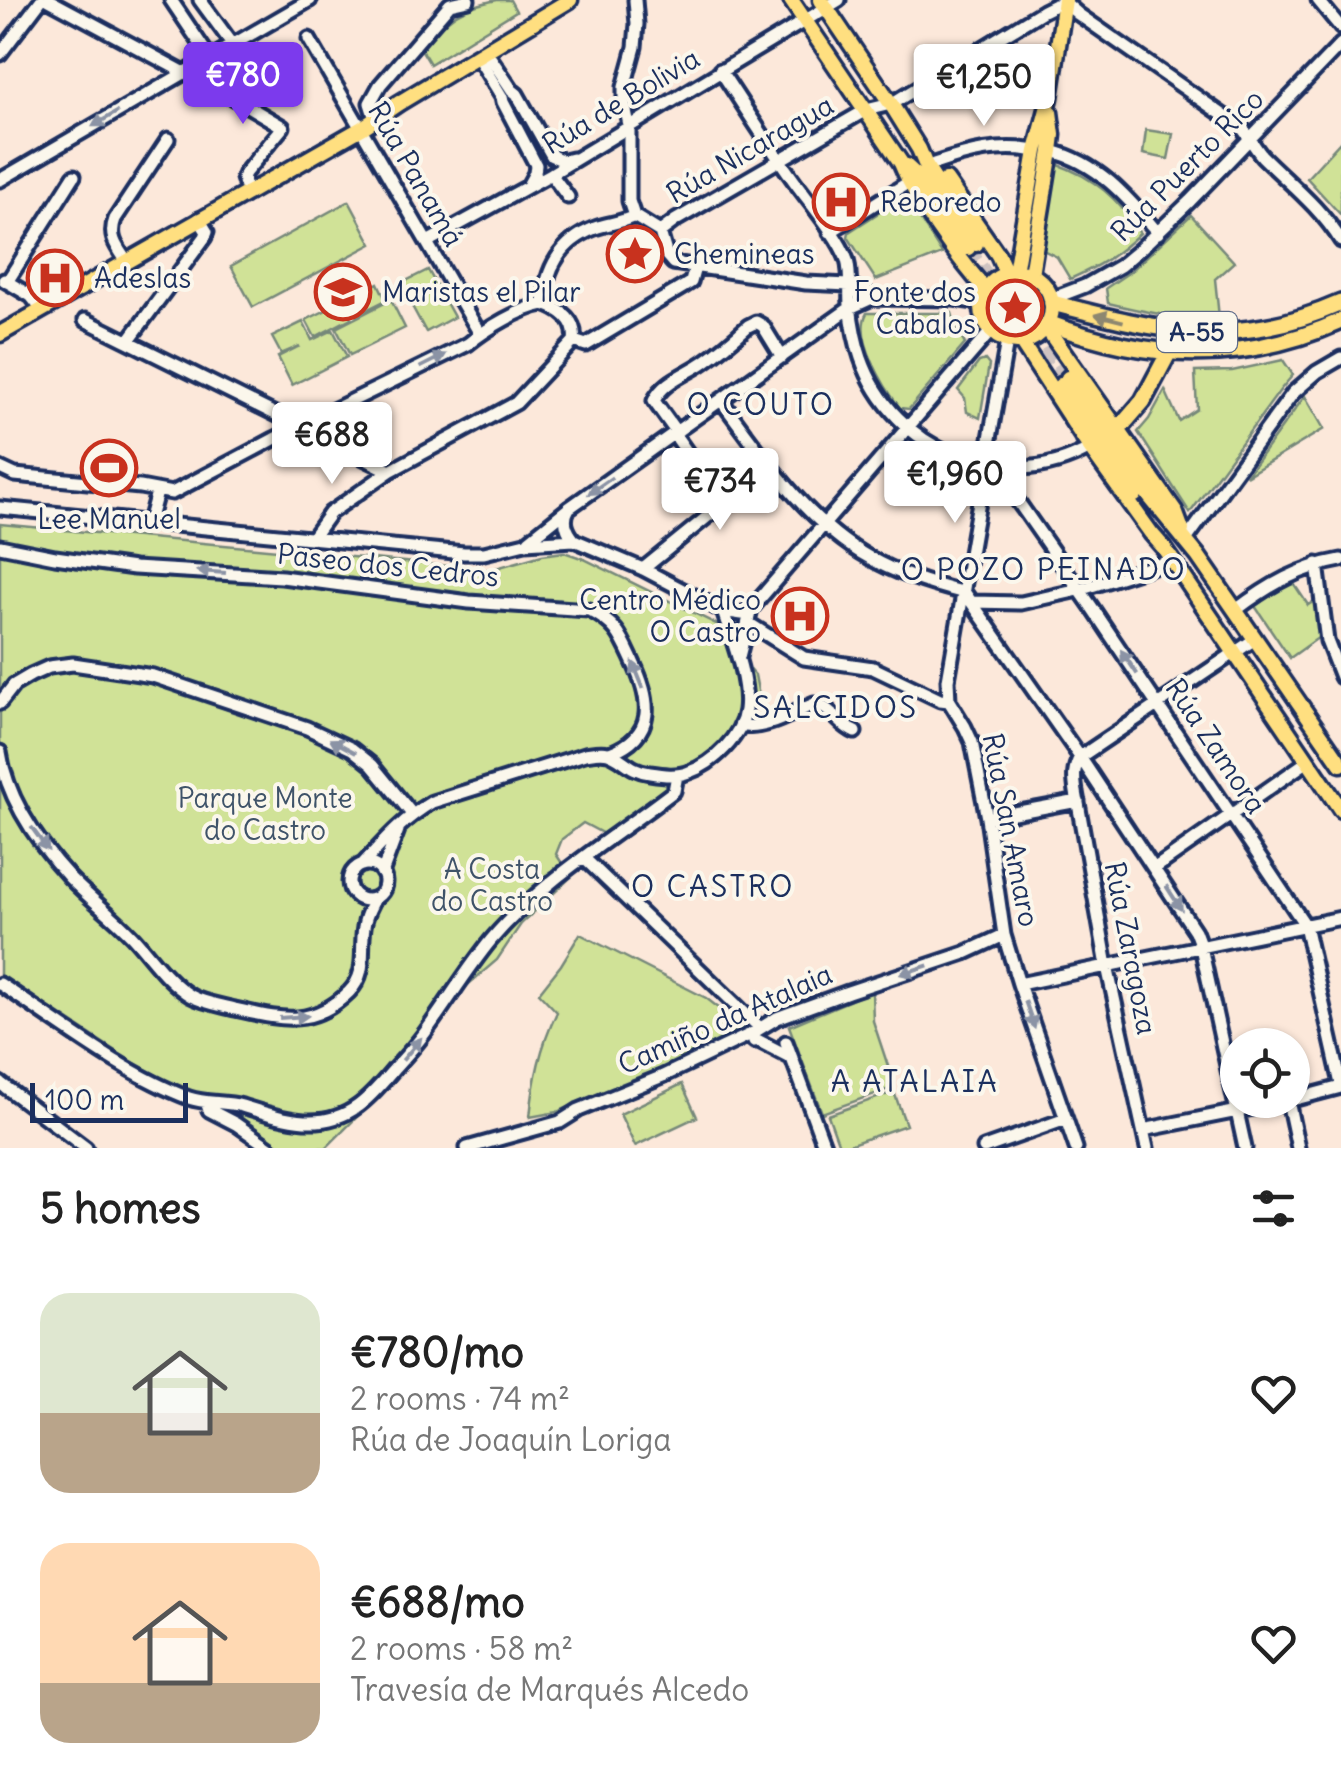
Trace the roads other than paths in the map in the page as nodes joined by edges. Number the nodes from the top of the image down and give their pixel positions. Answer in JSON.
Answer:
{"nodes":[{"id":1,"x":40,"y":0,"type":"edge"},
{"id":2,"x":49,"y":0,"type":"edge"},
{"id":3,"x":171,"y":0,"type":"edge"},
{"id":4,"x":200,"y":0,"type":"edge"},
{"id":5,"x":310,"y":0,"type":"edge"},
{"id":6,"x":468,"y":0,"type":"edge"},
{"id":7,"x":570,"y":0,"type":"edge"},
{"id":8,"x":636,"y":0,"type":"edge"},
{"id":9,"x":791,"y":0,"type":"edge"},
{"id":10,"x":1318,"y":0,"type":"edge"},
{"id":11,"x":1064,"y":1,"type":"edge"},
{"id":12,"x":449,"y":2,"type":"edge"},
{"id":13,"x":829,"y":3,"type":"edge"},
{"id":14,"x":805,"y":20,"type":"junction"},
{"id":15,"x":1341,"y":28,"type":"edge"},
{"id":16,"x":5,"y":39,"type":"edge"},
{"id":17,"x":310,"y":39,"type":"dead end"},
{"id":18,"x":1341,"y":44,"type":"edge"},
{"id":19,"x":233,"y":45,"type":"junction"},
{"id":20,"x":482,"y":53,"type":"junction"},
{"id":21,"x":0,"y":54,"type":"edge"},
{"id":22,"x":210,"y":58,"type":"junction"},
{"id":23,"x":720,"y":70,"type":"junction"},
{"id":24,"x":185,"y":72,"type":"junction"},
{"id":25,"x":224,"y":92,"type":"dead end"},
{"id":26,"x":1050,"y":98,"type":"junction"},
{"id":27,"x":891,"y":104,"type":"junction"},
{"id":28,"x":866,"y":110,"type":"junction"},
{"id":29,"x":368,"y":124,"type":"junction"},
{"id":30,"x":629,"y":126,"type":"junction"},
{"id":31,"x":1051,"y":128,"type":"junction"},
{"id":32,"x":168,"y":139,"type":"dead end"},
{"id":33,"x":1251,"y":139,"type":"junction"},
{"id":34,"x":920,"y":150,"type":"junction"},
{"id":35,"x":1044,"y":151,"type":"junction"},
{"id":36,"x":577,"y":159,"type":"junction"},
{"id":37,"x":780,"y":161,"type":"junction"},
{"id":38,"x":901,"y":162,"type":"junction"},
{"id":39,"x":934,"y":164,"type":"junction"},
{"id":40,"x":551,"y":174,"type":"junction"},
{"id":41,"x":1040,"y":174,"type":"tunnel mouth"},
{"id":42,"x":74,"y":176,"type":"dead end"},
{"id":43,"x":0,"y":180,"type":"edge"},
{"id":44,"x":909,"y":182,"type":"junction"},
{"id":45,"x":526,"y":188,"type":"junction"},
{"id":46,"x":248,"y":194,"type":"junction"},
{"id":47,"x":568,"y":197,"type":"dead end"},
{"id":48,"x":634,"y":216,"type":"junction"},
{"id":49,"x":199,"y":219,"type":"junction"},
{"id":50,"x":660,"y":232,"type":"junction"},
{"id":51,"x":830,"y":232,"type":"junction"},
{"id":52,"x":1158,"y":233,"type":"junction"},
{"id":53,"x":1341,"y":241,"type":"edge"},
{"id":54,"x":427,"y":242,"type":"junction"},
{"id":55,"x":127,"y":262,"type":"junction"},
{"id":56,"x":695,"y":267,"type":"junction"},
{"id":57,"x":1017,"y":273,"type":"junction"},
{"id":58,"x":4,"y":280,"type":"edge"},
{"id":59,"x":849,"y":286,"type":"junction"},
{"id":60,"x":984,"y":296,"type":"junction"},
{"id":61,"x":872,"y":298,"type":"junction"},
{"id":62,"x":1052,"y":301,"type":"junction"},
{"id":63,"x":1341,"y":303,"type":"edge"},
{"id":64,"x":544,"y":304,"type":"junction"},
{"id":65,"x":850,"y":308,"type":"junction"},
{"id":66,"x":42,"y":310,"type":"junction"},
{"id":67,"x":85,"y":320,"type":"dead end"},
{"id":68,"x":1341,"y":321,"type":"edge"},
{"id":69,"x":1047,"y":325,"type":"junction"},
{"id":70,"x":991,"y":331,"type":"junction"},
{"id":71,"x":0,"y":334,"type":"edge"},
{"id":72,"x":480,"y":334,"type":"junction"},
{"id":73,"x":130,"y":340,"type":"junction"},
{"id":74,"x":574,"y":341,"type":"junction"},
{"id":75,"x":1014,"y":341,"type":"junction"},
{"id":76,"x":1169,"y":352,"type":"junction"},
{"id":77,"x":782,"y":357,"type":"junction"},
{"id":78,"x":1341,"y":358,"type":"edge"},
{"id":79,"x":721,"y":400,"type":"junction"},
{"id":80,"x":300,"y":426,"type":"junction"},
{"id":81,"x":907,"y":429,"type":"junction"},
{"id":82,"x":1118,"y":430,"type":"junction"},
{"id":83,"x":676,"y":434,"type":"junction"},
{"id":84,"x":1090,"y":448,"type":"junction"},
{"id":85,"x":771,"y":465,"type":"junction"},
{"id":86,"x":986,"y":465,"type":"junction"},
{"id":87,"x":0,"y":468,"type":"edge"},
{"id":88,"x":390,"y":471,"type":"junction"},
{"id":89,"x":157,"y":492,"type":"junction"},
{"id":90,"x":723,"y":504,"type":"junction"},
{"id":91,"x":0,"y":508,"type":"edge"},
{"id":92,"x":569,"y":508,"type":"junction"},
{"id":93,"x":149,"y":522,"type":"junction"},
{"id":94,"x":824,"y":524,"type":"junction"},
{"id":95,"x":312,"y":538,"type":"junction"},
{"id":96,"x":574,"y":540,"type":"junction"},
{"id":97,"x":1186,"y":540,"type":"junction"},
{"id":98,"x":525,"y":543,"type":"junction"},
{"id":99,"x":0,"y":546,"type":"edge"},
{"id":100,"x":1168,"y":554,"type":"junction"},
{"id":101,"x":1341,"y":560,"type":"edge"},
{"id":102,"x":1317,"y":564,"type":"junction"},
{"id":103,"x":642,"y":569,"type":"junction"},
{"id":104,"x":1078,"y":590,"type":"junction"},
{"id":105,"x":968,"y":597,"type":"junction"},
{"id":106,"x":751,"y":609,"type":"junction"},
{"id":107,"x":1236,"y":610,"type":"junction"},
{"id":108,"x":723,"y":611,"type":"junction"},
{"id":109,"x":748,"y":623,"type":"junction"},
{"id":110,"x":1255,"y":639,"type":"junction"},
{"id":111,"x":1337,"y":652,"type":"edge"},
{"id":112,"x":1235,"y":653,"type":"junction"},
{"id":113,"x":738,"y":661,"type":"junction"},
{"id":114,"x":1341,"y":678,"type":"edge"},
{"id":115,"x":949,"y":700,"type":"junction"},
{"id":116,"x":0,"y":703,"type":"edge"},
{"id":117,"x":1158,"y":705,"type":"junction"},
{"id":118,"x":742,"y":724,"type":"junction"},
{"id":119,"x":856,"y":732,"type":"dead end"},
{"id":120,"x":0,"y":752,"type":"edge"},
{"id":121,"x":610,"y":753,"type":"junction"},
{"id":122,"x":1080,"y":757,"type":"junction"},
{"id":123,"x":1308,"y":761,"type":"junction"},
{"id":124,"x":1341,"y":764,"type":"edge"},
{"id":125,"x":676,"y":775,"type":"junction"},
{"id":126,"x":1101,"y":788,"type":"junction"},
{"id":127,"x":1077,"y":797,"type":"junction"},
{"id":128,"x":1341,"y":810,"type":"edge"},
{"id":129,"x":1233,"y":815,"type":"junction"},
{"id":130,"x":407,"y":818,"type":"junction"},
{"id":131,"x":987,"y":818,"type":"junction"},
{"id":132,"x":584,"y":858,"type":"junction"},
{"id":133,"x":362,"y":865,"type":"junction"},
{"id":134,"x":1155,"y":868,"type":"junction"},
{"id":135,"x":382,"y":872,"type":"junction"},
{"id":136,"x":375,"y":898,"type":"junction"},
{"id":137,"x":1341,"y":918,"type":"edge"},
{"id":138,"x":1305,"y":925,"type":"junction"},
{"id":139,"x":1004,"y":935,"type":"junction"},
{"id":140,"x":1201,"y":947,"type":"junction"},
{"id":141,"x":1106,"y":966,"type":"junction"},
{"id":142,"x":0,"y":984,"type":"edge"},
{"id":143,"x":1019,"y":984,"type":"junction"},
{"id":144,"x":760,"y":1028,"type":"junction"},
{"id":145,"x":1220,"y":1034,"type":"edge"},
{"id":146,"x":754,"y":1041,"type":"dead end"},
{"id":147,"x":786,"y":1042,"type":"dead end"},
{"id":148,"x":792,"y":1058,"type":"junction"},
{"id":149,"x":0,"y":1083,"type":"edge"},
{"id":150,"x":1341,"y":1086,"type":"edge"},
{"id":151,"x":1310,"y":1095,"type":"edge"},
{"id":152,"x":206,"y":1102,"type":"junction"},
{"id":153,"x":1220,"y":1114,"type":"edge"},
{"id":154,"x":1239,"y":1118,"type":"edge"},
{"id":155,"x":1292,"y":1118,"type":"edge"},
{"id":156,"x":1066,"y":1119,"type":"junction"},
{"id":157,"x":1143,"y":1130,"type":"junction"},
{"id":158,"x":86,"y":1148,"type":"edge"},
{"id":159,"x":270,"y":1148,"type":"edge"},
{"id":160,"x":467,"y":1148,"type":"edge"},
{"id":161,"x":825,"y":1148,"type":"edge"},
{"id":162,"x":984,"y":1148,"type":"edge"},
{"id":163,"x":1076,"y":1148,"type":"edge"},
{"id":164,"x":1146,"y":1148,"type":"edge"},
{"id":165,"x":1245,"y":1148,"type":"edge"},
{"id":166,"x":1298,"y":1148,"type":"edge"}],
"edges":[{"from":1,"to":16,"type":"street"},
{"from":2,"to":24,"type":"street"},
{"from":3,"to":22,"type":"street"},
{"from":4,"to":19,"type":"street"},
{"from":5,"to":19,"type":"street"},
{"from":6,"to":12,"type":"street"},
{"from":7,"to":20,"type":"main road"},
{"from":8,"to":30,"type":"street"},
{"from":9,"to":14,"type":"main road"},
{"from":10,"to":15,"type":"street"},
{"from":11,"to":26,"type":"main road"},
{"from":11,"to":27,"type":"street"},
{"from":11,"to":33,"type":"street"},
{"from":12,"to":29,"type":"street"},
{"from":13,"to":14,"type":"street","name":"Rúa de Bolivia"},
{"from":13,"to":27,"type":"main road"},
{"from":14,"to":23,"type":"street","name":"Rúa de Bolivia"},
{"from":14,"to":28,"type":"main road"},
{"from":16,"to":21,"type":"street"},
{"from":17,"to":29,"type":"street","name":"Rúa Panamá"},
{"from":18,"to":33,"type":"street","name":"Rúa Puerto Rico"},
{"from":19,"to":22,"type":"street"},
{"from":20,"to":29,"type":"main road"},
{"from":20,"to":36,"type":"street"},
{"from":20,"to":45,"type":"street"},
{"from":22,"to":24,"type":"street"},
{"from":23,"to":30,"type":"street","name":"Rúa de Bolivia"},
{"from":23,"to":37,"type":"street"},
{"from":24,"to":43,"type":"street","one_way":true},
{"from":25,"to":46,"type":"street"},
{"from":26,"to":31,"type":"main road"},
{"from":26,"to":35,"type":"main road"},
{"from":27,"to":28,"type":"street","name":"Rúa Nicaragua"},
{"from":27,"to":34,"type":"main road"},
{"from":28,"to":37,"type":"street","name":"Rúa Nicaragua"},
{"from":28,"to":38,"type":"main road"},
{"from":29,"to":46,"type":"main road"},
{"from":29,"to":54,"type":"street","name":"Rúa Panamá"},
{"from":30,"to":36,"type":"street","name":"Rúa de Bolivia"},
{"from":30,"to":48,"type":"street"},
{"from":31,"to":35,"type":"main road"},
{"from":31,"to":41,"type":"main road"},
{"from":32,"to":55,"type":"street"},
{"from":33,"to":52,"type":"street","name":"Rúa Puerto Rico"},
{"from":33,"to":53,"type":"street"},
{"from":34,"to":38,"type":"main road"},
{"from":34,"to":39,"type":"main road"},
{"from":35,"to":39,"type":"street"},
{"from":35,"to":52,"type":"street"},
{"from":35,"to":57,"type":"main road"},
{"from":36,"to":40,"type":"street","name":"Rúa de Bolivia"},
{"from":37,"to":50,"type":"street","name":"Rúa Nicaragua"},
{"from":37,"to":51,"type":"street"},
{"from":38,"to":44,"type":"main road"},
{"from":39,"to":57,"type":"main road"},
{"from":40,"to":45,"type":"street","name":"Rúa de Bolivia"},
{"from":40,"to":47,"type":"street"},
{"from":42,"to":58,"type":"street"},
{"from":44,"to":51,"type":"street"},
{"from":44,"to":60,"type":"main road"},
{"from":45,"to":54,"type":"street","name":"Rúa de Bolivia"},
{"from":46,"to":49,"type":"main road"},
{"from":48,"to":50,"type":"street"},
{"from":48,"to":64,"type":"street"},
{"from":49,"to":55,"type":"main road"},
{"from":49,"to":73,"type":"street"},
{"from":50,"to":56,"type":"street"},
{"from":51,"to":59,"type":"street"},
{"from":52,"to":62,"type":"street","name":"Rúa Puerto Rico"},
{"from":54,"to":72,"type":"street","name":"Rúa Panamá"},
{"from":55,"to":66,"type":"main road"},
{"from":56,"to":59,"type":"street"},
{"from":56,"to":74,"type":"street"},
{"from":57,"to":60,"type":"main road"},
{"from":57,"to":62,"type":"main road"},
{"from":58,"to":66,"type":"street"},
{"from":59,"to":61,"type":"street"},
{"from":59,"to":65,"type":"street"},
{"from":60,"to":61,"type":"street"},
{"from":60,"to":70,"type":"main road"},
{"from":61,"to":65,"type":"street"},
{"from":63,"to":62,"type":"highway","number":"A-55","one_way":true},
{"from":62,"to":69,"type":"main road"},
{"from":64,"to":72,"type":"street"},
{"from":64,"to":74,"type":"street"},
{"from":65,"to":77,"type":"street"},
{"from":65,"to":81,"type":"street"},
{"from":66,"to":71,"type":"main road"},
{"from":67,"to":73,"type":"street"},
{"from":68,"to":76,"type":"highway","number":"A-55"},
{"from":69,"to":75,"type":"main road"},
{"from":69,"to":76,"type":"highway","number":"A-55"},
{"from":69,"to":82,"type":"main road"},
{"from":70,"to":75,"type":"main road"},
{"from":70,"to":81,"type":"street"},
{"from":80,"to":72,"type":"street","one_way":true},
{"from":73,"to":80,"type":"street"},
{"from":74,"to":88,"type":"street"},
{"from":75,"to":84,"type":"main road"},
{"from":75,"to":86,"type":"street"},
{"from":76,"to":82,"type":"highway"},
{"from":77,"to":79,"type":"street"},
{"from":77,"to":83,"type":"street"},
{"from":78,"to":97,"type":"street"},
{"from":79,"to":83,"type":"street"},
{"from":79,"to":85,"type":"street"},
{"from":80,"to":88,"type":"street"},
{"from":80,"to":89,"type":"street"},
{"from":81,"to":86,"type":"street"},
{"from":81,"to":94,"type":"street"},
{"from":82,"to":97,"type":"main road"},
{"from":83,"to":90,"type":"street"},
{"from":83,"to":92,"type":"street","one_way":true},
{"from":84,"to":86,"type":"street"},
{"from":84,"to":100,"type":"main road"},
{"from":85,"to":90,"type":"street"},
{"from":85,"to":94,"type":"street"},
{"from":86,"to":104,"type":"street","name":"Rúa Zamora"},
{"from":86,"to":105,"type":"street"},
{"from":87,"to":89,"type":"street"},
{"from":88,"to":95,"type":"street"},
{"from":89,"to":93,"type":"street"},
{"from":90,"to":103,"type":"street"},
{"from":91,"to":93,"type":"street"},
{"from":92,"to":96,"type":"street"},
{"from":92,"to":98,"type":"street"},
{"from":93,"to":95,"type":"street"},
{"from":94,"to":105,"type":"street"},
{"from":94,"to":106,"type":"street"},
{"from":95,"to":98,"type":"street"},
{"from":96,"to":98,"type":"street"},
{"from":96,"to":103,"type":"street"},
{"from":97,"to":100,"type":"main road"},
{"from":97,"to":107,"type":"main road"},
{"from":121,"to":99,"type":"street","name":"Paseo dos Cedros","one_way":true},
{"from":100,"to":104,"type":"street"},
{"from":100,"to":112,"type":"main road"},
{"from":101,"to":102,"type":"street"},
{"from":102,"to":107,"type":"street"},
{"from":102,"to":111,"type":"street"},
{"from":103,"to":108,"type":"street"},
{"from":104,"to":105,"type":"street"},
{"from":117,"to":104,"type":"street","name":"Rúa Zamora","one_way":true},
{"from":105,"to":115,"type":"street"},
{"from":105,"to":122,"type":"street"},
{"from":106,"to":108,"type":"street"},
{"from":106,"to":109,"type":"street"},
{"from":107,"to":110,"type":"main road"},
{"from":108,"to":113,"type":"street"},
{"from":109,"to":113,"type":"street"},
{"from":109,"to":115,"type":"street"},
{"from":110,"to":112,"type":"street"},
{"from":110,"to":124,"type":"main road"},
{"from":111,"to":114,"type":"street"},
{"from":112,"to":117,"type":"street"},
{"from":112,"to":123,"type":"main road"},
{"from":113,"to":118,"type":"street"},
{"from":115,"to":131,"type":"street","name":"Rúa San Amaro"},
{"from":130,"to":116,"type":"street","one_way":true},
{"from":117,"to":122,"type":"street"},
{"from":117,"to":129,"type":"street","name":"Rúa Zamora"},
{"from":118,"to":119,"type":"street"},
{"from":118,"to":125,"type":"street"},
{"from":120,"to":136,"type":"street","one_way":true},
{"from":121,"to":125,"type":"street"},
{"from":121,"to":130,"type":"street"},
{"from":122,"to":126,"type":"street"},
{"from":122,"to":127,"type":"street","name":"Rúa Zaragoza"},
{"from":123,"to":128,"type":"main road"},
{"from":123,"to":129,"type":"street"},
{"from":125,"to":132,"type":"street"},
{"from":126,"to":127,"type":"street"},
{"from":126,"to":134,"type":"street"},
{"from":127,"to":131,"type":"street"},
{"from":127,"to":141,"type":"street","name":"Rúa Zaragoza"},
{"from":129,"to":134,"type":"street"},
{"from":129,"to":138,"type":"street","name":"Rúa Zamora"},
{"from":130,"to":133,"type":"street"},
{"from":130,"to":135,"type":"street"},
{"from":131,"to":139,"type":"street","name":"Rúa San Amaro"},
{"from":132,"to":144,"type":"street"},
{"from":152,"to":132,"type":"street","one_way":true},
{"from":133,"to":135,"type":"street"},
{"from":133,"to":136,"type":"street"},
{"from":134,"to":140,"type":"street","one_way":true},
{"from":135,"to":136,"type":"street"},
{"from":137,"to":138,"type":"street"},
{"from":138,"to":140,"type":"street"},
{"from":138,"to":150,"type":"street","name":"Rúa Zamora"},
{"from":139,"to":143,"type":"street","name":"Rúa San Amaro"},
{"from":139,"to":144,"type":"street","name":"Camiño da Atalaia","one_way":true},
{"from":140,"to":141,"type":"street"},
{"from":140,"to":145,"type":"street"},
{"from":141,"to":143,"type":"street"},
{"from":141,"to":157,"type":"street","name":"Rúa Zaragoza"},
{"from":142,"to":152,"type":"street"},
{"from":143,"to":156,"type":"street","name":"Rúa San Amaro","one_way":true},
{"from":144,"to":160,"type":"street","name":"Camiño da Atalaia"},
{"from":146,"to":148,"type":"street"},
{"from":147,"to":148,"type":"street"},
{"from":148,"to":161,"type":"street"},
{"from":149,"to":158,"type":"street"},
{"from":150,"to":151,"type":"street"},
{"from":152,"to":159,"type":"street"},
{"from":153,"to":157,"type":"street"},
{"from":154,"to":165,"type":"street"},
{"from":155,"to":166,"type":"street"},
{"from":156,"to":162,"type":"street"},
{"from":156,"to":163,"type":"street","name":"Rúa San Amaro"},
{"from":157,"to":164,"type":"street","name":"Rúa Zaragoza"}]}
